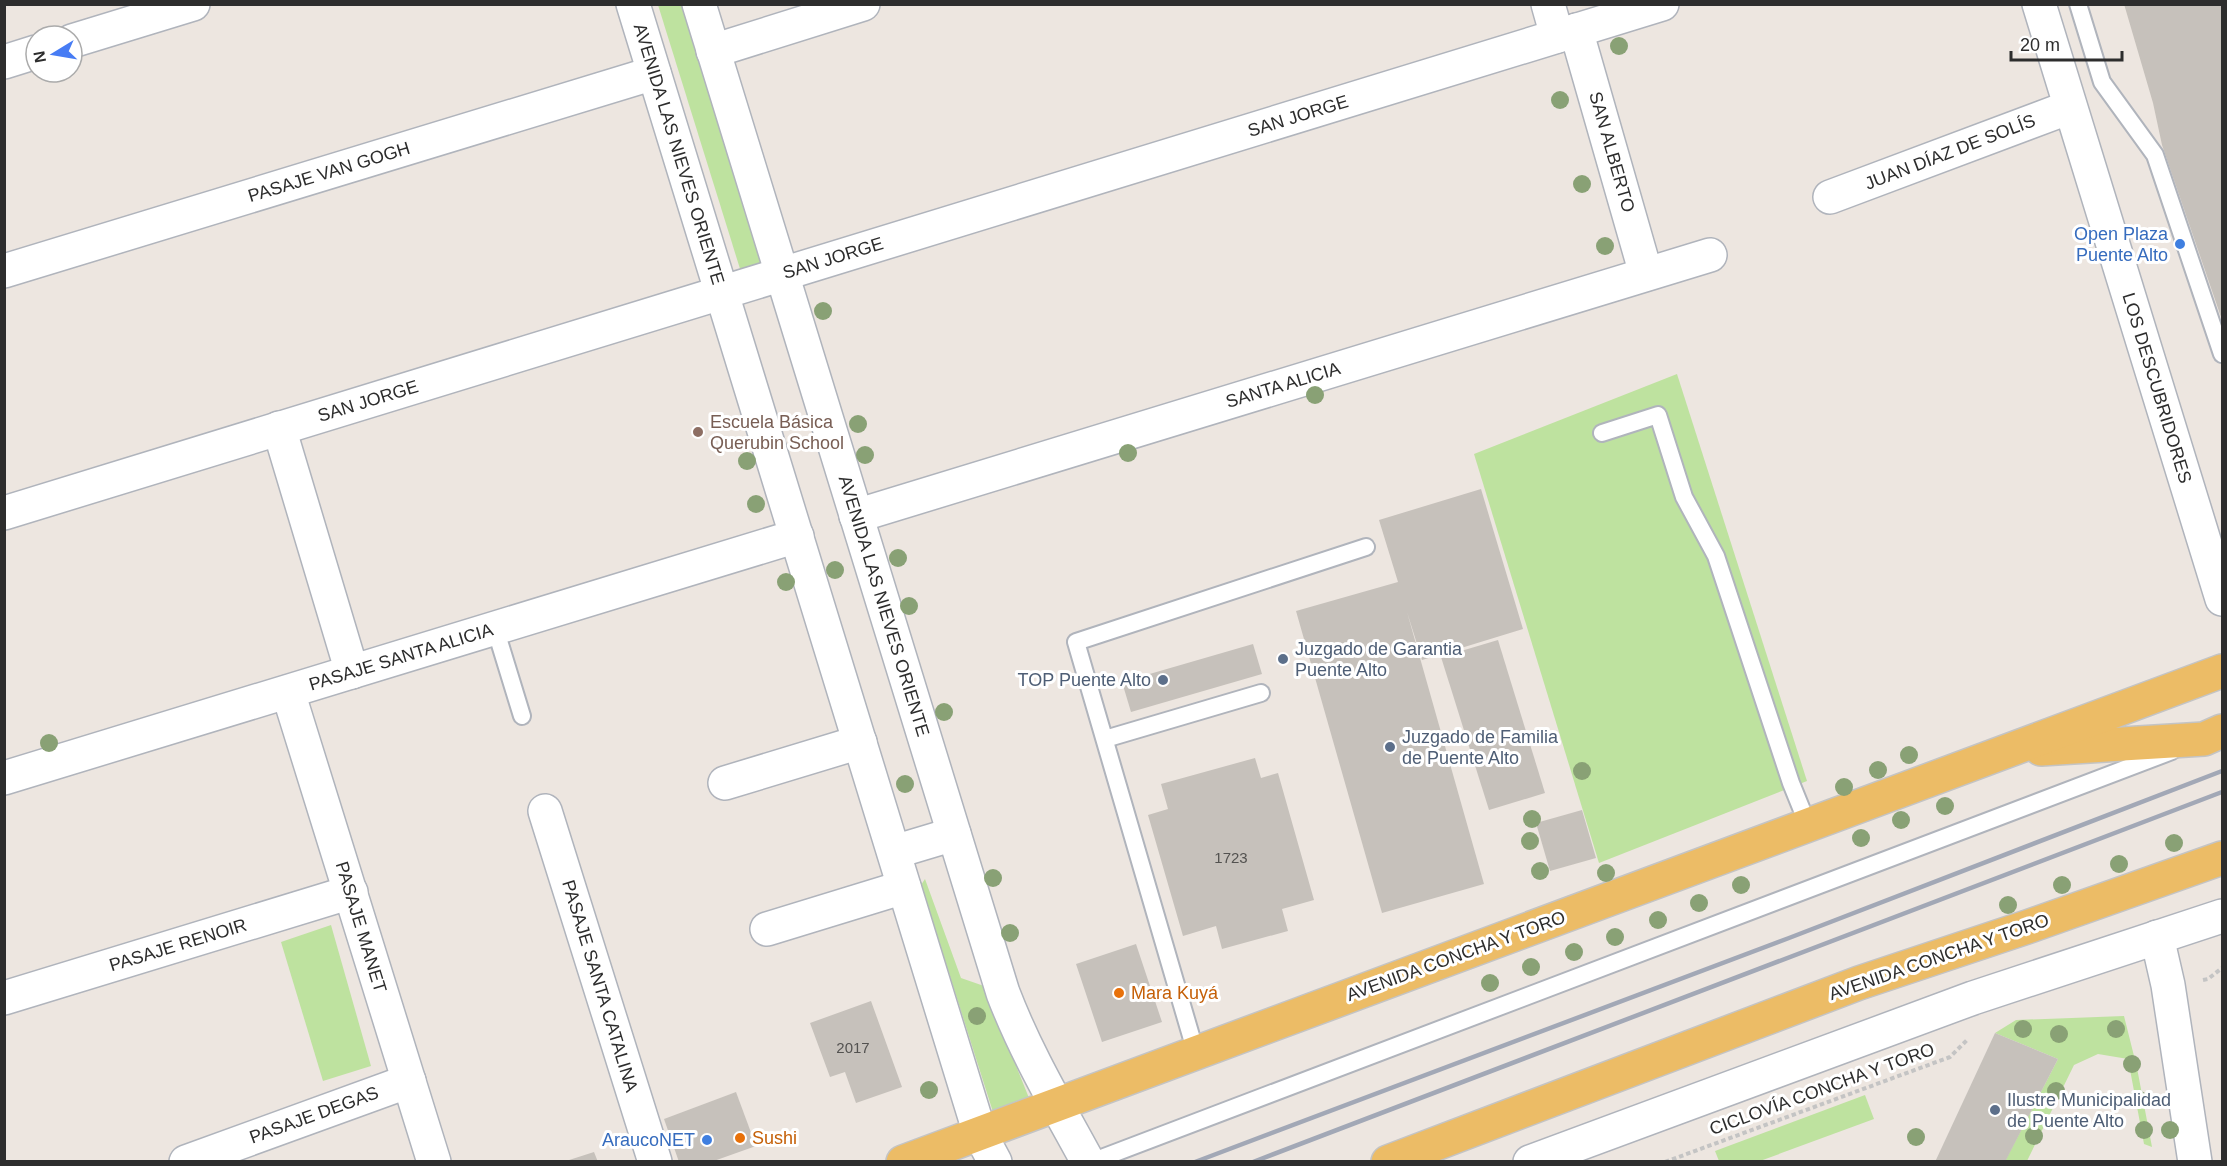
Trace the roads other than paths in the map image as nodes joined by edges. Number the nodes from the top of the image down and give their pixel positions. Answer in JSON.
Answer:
{"nodes":[{"id":1,"x":193,"y":4,"type":"edge"},
{"id":2,"x":633,"y":4,"type":"edge"},
{"id":3,"x":699,"y":4,"type":"edge"},
{"id":4,"x":863,"y":4,"type":"edge"},
{"id":5,"x":1548,"y":4,"type":"edge"},
{"id":6,"x":1662,"y":4,"type":"edge"},
{"id":7,"x":2039,"y":4,"type":"edge"},
{"id":8,"x":2078,"y":4,"type":"edge"},
{"id":9,"x":1567,"y":33,"type":"junction"},
{"id":10,"x":84,"y":37,"type":"edge"},
{"id":11,"x":713,"y":51,"type":"junction"},
{"id":12,"x":24,"y":56,"type":"edge"},
{"id":13,"x":4,"y":62,"type":"edge"},
{"id":14,"x":654,"y":73,"type":"junction"},
{"id":15,"x":2070,"y":107,"type":"junction"},
{"id":16,"x":1830,"y":197,"type":"dead end"},
{"id":17,"x":1710,"y":255,"type":"dead end"},
{"id":18,"x":4,"y":271,"type":"edge"},
{"id":19,"x":781,"y":274,"type":"junction"},
{"id":20,"x":1646,"y":274,"type":"junction"},
{"id":21,"x":722,"y":292,"type":"junction"},
{"id":22,"x":2223,"y":354,"type":"edge"},
{"id":23,"x":279,"y":429,"type":"junction"},
{"id":24,"x":1602,"y":433,"type":"dead end"},
{"id":25,"x":4,"y":513,"type":"edge"},
{"id":26,"x":856,"y":516,"type":"junction"},
{"id":27,"x":796,"y":537,"type":"junction"},
{"id":28,"x":1366,"y":547,"type":"dead end"},
{"id":29,"x":2223,"y":599,"type":"edge"},
{"id":30,"x":495,"y":628,"type":"junction"},
{"id":31,"x":2223,"y":671,"type":"edge"},
{"id":32,"x":352,"y":672,"type":"junction"},
{"id":33,"x":288,"y":692,"type":"junction"},
{"id":34,"x":1261,"y":693,"type":"dead end"},
{"id":35,"x":522,"y":716,"type":"dead end"},
{"id":36,"x":2213,"y":735,"type":"edge"},
{"id":37,"x":1105,"y":739,"type":"junction"},
{"id":38,"x":860,"y":742,"type":"junction"},
{"id":39,"x":2010,"y":750,"type":"junction"},
{"id":40,"x":4,"y":778,"type":"edge"},
{"id":41,"x":725,"y":783,"type":"dead end"},
{"id":42,"x":545,"y":812,"type":"dead end"},
{"id":43,"x":1808,"y":825,"type":"junction"},
{"id":44,"x":954,"y":834,"type":"junction"},
{"id":45,"x":894,"y":852,"type":"junction"},
{"id":46,"x":2223,"y":858,"type":"edge"},
{"id":47,"x":904,"y":887,"type":"junction"},
{"id":48,"x":351,"y":892,"type":"junction"},
{"id":49,"x":2223,"y":915,"type":"edge"},
{"id":50,"x":767,"y":929,"type":"dead end"},
{"id":51,"x":2157,"y":937,"type":"junction"},
{"id":52,"x":4,"y":998,"type":"edge"},
{"id":53,"x":1196,"y":1053,"type":"junction"},
{"id":54,"x":410,"y":1081,"type":"junction"},
{"id":55,"x":1057,"y":1105,"type":"junction"},
{"id":56,"x":980,"y":1134,"type":"junction"},
{"id":57,"x":2190,"y":1160,"type":"edge"},
{"id":58,"x":186,"y":1161,"type":"edge"},
{"id":59,"x":434,"y":1161,"type":"edge"},
{"id":60,"x":655,"y":1161,"type":"edge"},
{"id":61,"x":903,"y":1161,"type":"edge"},
{"id":62,"x":996,"y":1161,"type":"edge"},
{"id":63,"x":1090,"y":1161,"type":"edge"},
{"id":64,"x":1388,"y":1161,"type":"edge"},
{"id":65,"x":1530,"y":1161,"type":"edge"}],
"edges":[{"from":1,"to":10,"type":"street"},
{"from":2,"to":14,"type":"street","name":"AVENIDA LAS NIEVES ORIENTE"},
{"from":3,"to":11,"type":"street","name":"AVENIDA LAS NIEVES ORIENTE"},
{"from":4,"to":11,"type":"street"},
{"from":5,"to":9,"type":"street","name":"SAN ALBERTO"},
{"from":6,"to":9,"type":"street","name":"SAN JORGE"},
{"from":7,"to":15,"type":"street","name":"LOS DESCUBRIDORES"},
{"from":8,"to":22,"type":"lane"},
{"from":9,"to":19,"type":"street","name":"SAN JORGE"},
{"from":9,"to":20,"type":"street","name":"SAN ALBERTO"},
{"from":11,"to":19,"type":"street","name":"AVENIDA LAS NIEVES ORIENTE"},
{"from":12,"to":13,"type":"street"},
{"from":14,"to":18,"type":"street","name":"PASAJE VAN GOGH"},
{"from":14,"to":21,"type":"street","name":"AVENIDA LAS NIEVES ORIENTE"},
{"from":15,"to":16,"type":"street","name":"JUAN DÍAZ DE SOLÍS"},
{"from":15,"to":29,"type":"street","name":"LOS DESCUBRIDORES"},
{"from":17,"to":20,"type":"street","name":"SANTA ALICIA"},
{"from":19,"to":21,"type":"street","name":"SAN JORGE"},
{"from":19,"to":26,"type":"street","name":"AVENIDA LAS NIEVES ORIENTE"},
{"from":20,"to":26,"type":"street","name":"SANTA ALICIA"},
{"from":21,"to":23,"type":"street","name":"SAN JORGE"},
{"from":21,"to":27,"type":"street","name":"AVENIDA LAS NIEVES ORIENTE"},
{"from":23,"to":25,"type":"street","name":"SAN JORGE"},
{"from":23,"to":32,"type":"street"},
{"from":24,"to":43,"type":"lane"},
{"from":26,"to":44,"type":"street","name":"AVENIDA LAS NIEVES ORIENTE"},
{"from":27,"to":30,"type":"street","name":"PASAJE SANTA ALICIA"},
{"from":27,"to":38,"type":"street","name":"AVENIDA LAS NIEVES ORIENTE"},
{"from":28,"to":37,"type":"lane"},
{"from":30,"to":32,"type":"street","name":"PASAJE SANTA ALICIA"},
{"from":30,"to":35,"type":"lane"},
{"from":31,"to":39,"type":"main road","name":"AVENIDA CONCHA Y TORO"},
{"from":32,"to":33,"type":"street","name":"PASAJE SANTA ALICIA"},
{"from":33,"to":40,"type":"street","name":"PASAJE SANTA ALICIA"},
{"from":33,"to":48,"type":"street","name":"PASAJE MANET"},
{"from":34,"to":37,"type":"lane"},
{"from":36,"to":39,"type":"main road","name":"AVENIDA CONCHA Y TORO"},
{"from":36,"to":63,"type":"lane"},
{"from":37,"to":53,"type":"lane"},
{"from":38,"to":41,"type":"street"},
{"from":38,"to":45,"type":"street","name":"AVENIDA LAS NIEVES ORIENTE"},
{"from":39,"to":43,"type":"main road","name":"AVENIDA CONCHA Y TORO"},
{"from":42,"to":60,"type":"street","name":"PASAJE SANTA CATALINA"},
{"from":43,"to":53,"type":"main road","name":"AVENIDA CONCHA Y TORO"},
{"from":44,"to":45,"type":"street"},
{"from":44,"to":55,"type":"street","name":"AVENIDA LAS NIEVES ORIENTE"},
{"from":45,"to":47,"type":"street","name":"AVENIDA LAS NIEVES ORIENTE"},
{"from":46,"to":64,"type":"main road","name":"AVENIDA CONCHA Y TORO"},
{"from":47,"to":50,"type":"street"},
{"from":47,"to":56,"type":"street","name":"AVENIDA LAS NIEVES ORIENTE"},
{"from":48,"to":52,"type":"street","name":"PASAJE RENOIR"},
{"from":48,"to":54,"type":"street","name":"PASAJE MANET"},
{"from":49,"to":51,"type":"street"},
{"from":51,"to":57,"type":"street"},
{"from":51,"to":65,"type":"street"},
{"from":53,"to":55,"type":"main road","name":"AVENIDA CONCHA Y TORO"},
{"from":54,"to":58,"type":"street","name":"PASAJE DEGAS"},
{"from":54,"to":59,"type":"street","name":"PASAJE MANET"},
{"from":55,"to":56,"type":"main road","name":"AVENIDA CONCHA Y TORO"},
{"from":55,"to":63,"type":"street","name":"AVENIDA LAS NIEVES ORIENTE"},
{"from":56,"to":61,"type":"main road","name":"AVENIDA CONCHA Y TORO"},
{"from":56,"to":62,"type":"street","name":"AVENIDA LAS NIEVES ORIENTE"}]}
